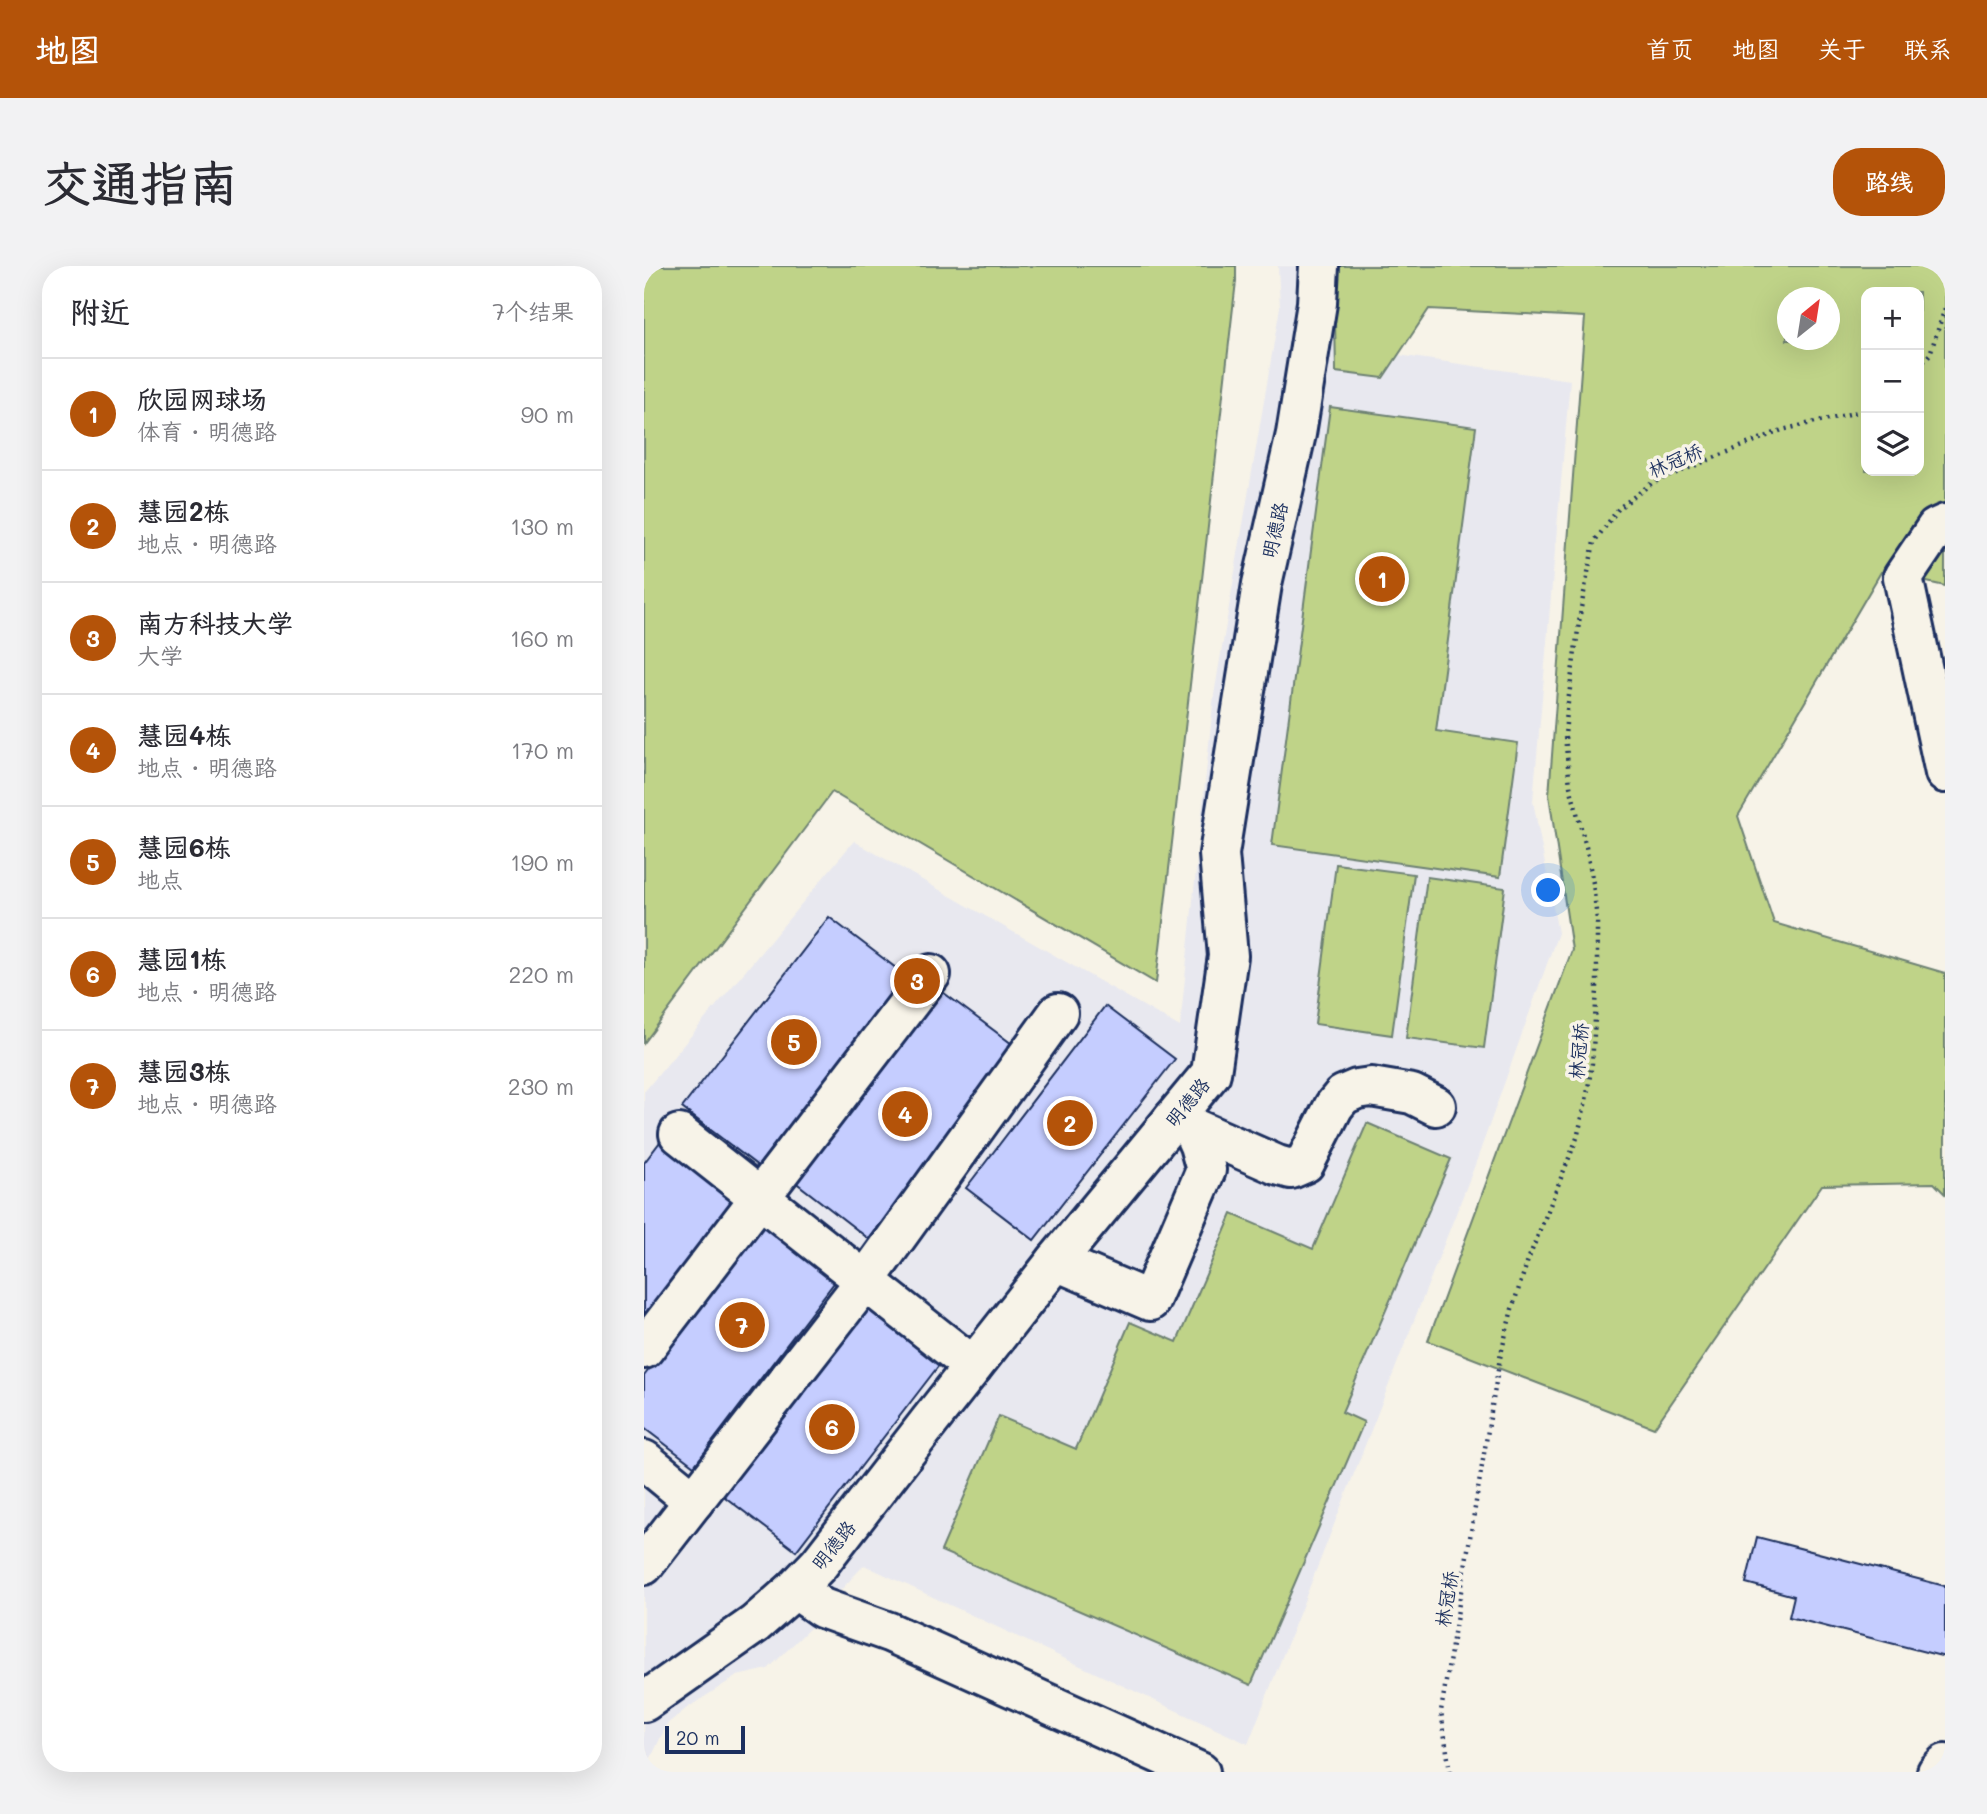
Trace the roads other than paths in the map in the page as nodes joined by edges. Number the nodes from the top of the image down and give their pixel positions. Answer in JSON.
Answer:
{"nodes":[{"id":1,"x":1319,"y":266,"type":"edge"},
{"id":2,"x":1945,"y":524,"type":"edge"},
{"id":3,"x":1945,"y":773,"type":"edge"},
{"id":4,"x":931,"y":974,"type":"dead end"},
{"id":5,"x":1058,"y":1013,"type":"dead end"},
{"id":6,"x":1436,"y":1106,"type":"dead end"},
{"id":7,"x":1182,"y":1123,"type":"junction"},
{"id":8,"x":679,"y":1134,"type":"dead end"},
{"id":9,"x":1249,"y":1152,"type":"junction"},
{"id":10,"x":1206,"y":1170,"type":"junction"},
{"id":11,"x":761,"y":1199,"type":"junction"},
{"id":12,"x":1056,"y":1261,"type":"junction"},
{"id":13,"x":865,"y":1281,"type":"junction"},
{"id":14,"x":644,"y":1349,"type":"edge"},
{"id":15,"x":973,"y":1366,"type":"junction"},
{"id":16,"x":644,"y":1460,"type":"edge"},
{"id":17,"x":694,"y":1501,"type":"junction"},
{"id":18,"x":644,"y":1565,"type":"edge"},
{"id":19,"x":795,"y":1589,"type":"junction"},
{"id":20,"x":644,"y":1702,"type":"edge"},
{"id":21,"x":1945,"y":1764,"type":"edge"},
{"id":22,"x":1200,"y":1772,"type":"edge"},
{"id":23,"x":1937,"y":1772,"type":"edge"}],
"edges":[{"from":1,"to":7,"type":"street","name":"明德路"},
{"from":2,"to":3,"type":"street"},
{"from":4,"to":11,"type":"street"},
{"from":5,"to":13,"type":"street"},
{"from":6,"to":9,"type":"street"},
{"from":7,"to":9,"type":"street"},
{"from":7,"to":10,"type":"street"},
{"from":7,"to":12,"type":"street","name":"明德路"},
{"from":8,"to":11,"type":"street"},
{"from":9,"to":10,"type":"street"},
{"from":10,"to":12,"type":"street"},
{"from":11,"to":13,"type":"street"},
{"from":11,"to":14,"type":"street"},
{"from":12,"to":15,"type":"street","name":"明德路"},
{"from":13,"to":15,"type":"street"},
{"from":13,"to":17,"type":"street"},
{"from":15,"to":19,"type":"street","name":"明德路"},
{"from":16,"to":17,"type":"street"},
{"from":17,"to":18,"type":"street"},
{"from":19,"to":20,"type":"street","name":"明德路"},
{"from":19,"to":22,"type":"street"},
{"from":21,"to":23,"type":"street"}]}
